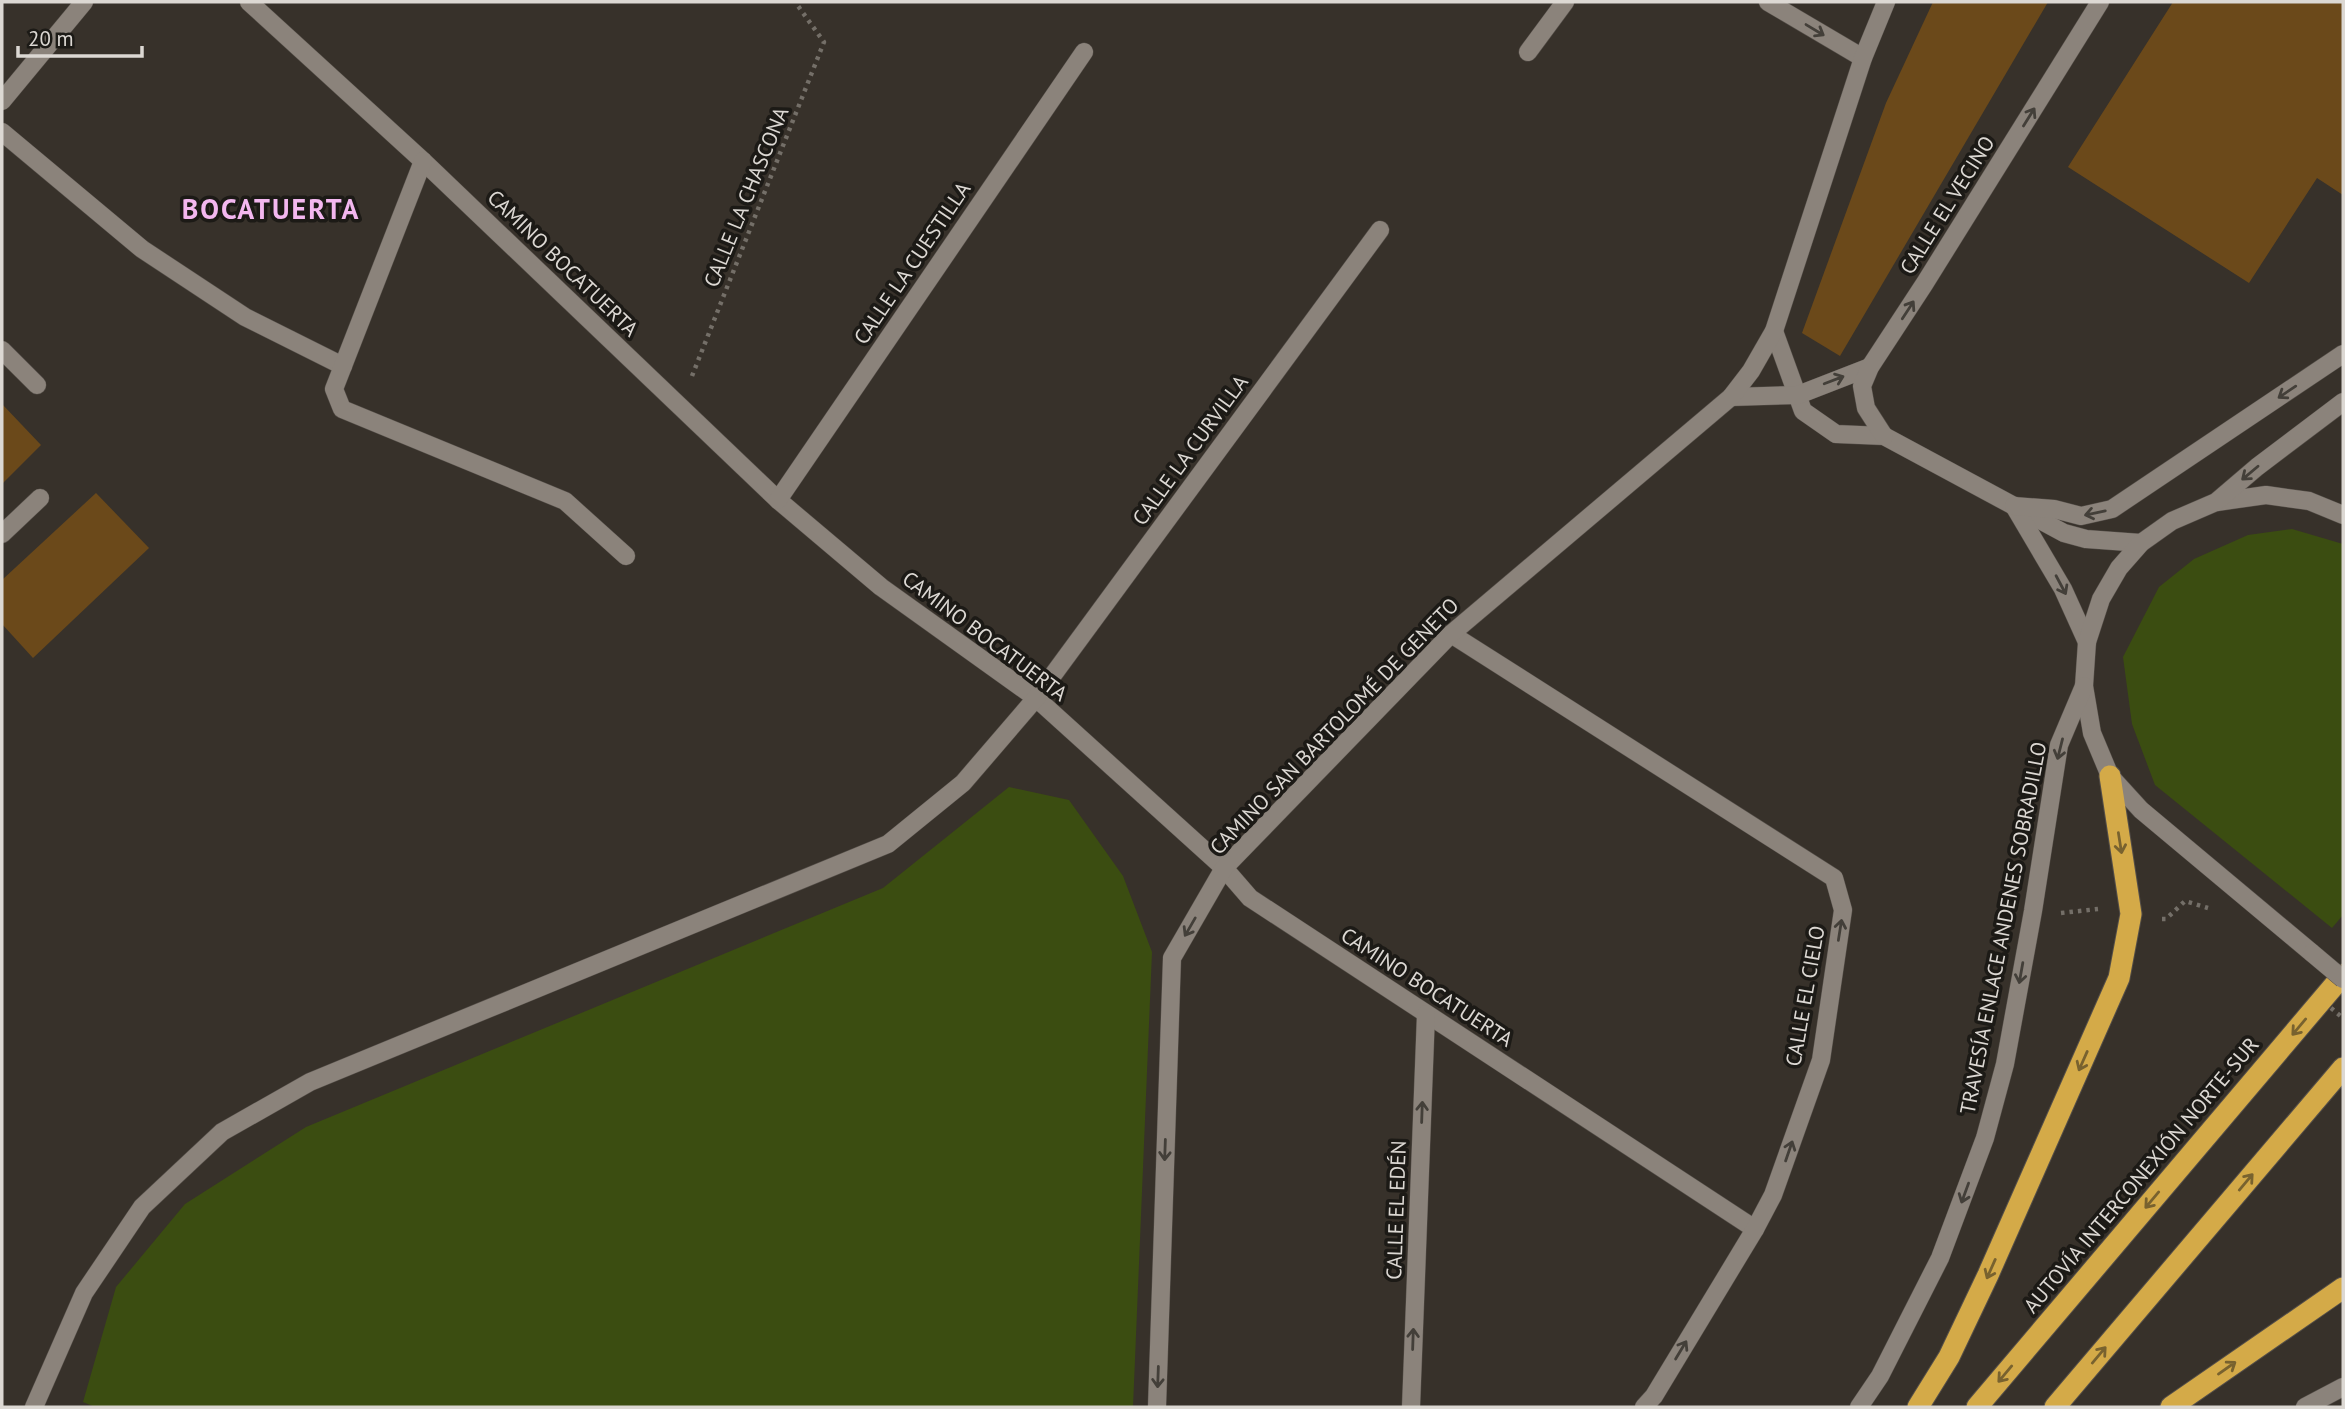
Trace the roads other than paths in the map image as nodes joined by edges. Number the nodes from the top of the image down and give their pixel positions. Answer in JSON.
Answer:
{"nodes":[{"id":1,"x":84,"y":2,"type":"edge"},
{"id":2,"x":249,"y":2,"type":"edge"},
{"id":3,"x":1565,"y":2,"type":"edge"},
{"id":4,"x":1768,"y":2,"type":"edge"},
{"id":5,"x":1886,"y":2,"type":"edge"},
{"id":6,"x":2100,"y":2,"type":"edge"},
{"id":7,"x":1084,"y":52,"type":"dead end"},
{"id":8,"x":1528,"y":52,"type":"dead end"},
{"id":9,"x":1863,"y":58,"type":"junction"},
{"id":10,"x":2,"y":101,"type":"edge"},
{"id":11,"x":2,"y":132,"type":"edge"},
{"id":12,"x":423,"y":161,"type":"junction"},
{"id":13,"x":1380,"y":230,"type":"dead end"},
{"id":14,"x":1774,"y":331,"type":"junction"},
{"id":15,"x":2,"y":350,"type":"edge"},
{"id":16,"x":2343,"y":354,"type":"edge"},
{"id":17,"x":343,"y":366,"type":"junction"},
{"id":18,"x":1870,"y":367,"type":"junction"},
{"id":19,"x":37,"y":385,"type":"dead end"},
{"id":20,"x":1797,"y":395,"type":"junction"},
{"id":21,"x":1731,"y":397,"type":"junction"},
{"id":22,"x":2343,"y":402,"type":"edge"},
{"id":23,"x":1884,"y":436,"type":"junction"},
{"id":24,"x":40,"y":498,"type":"dead end"},
{"id":25,"x":778,"y":500,"type":"junction"},
{"id":26,"x":2216,"y":502,"type":"junction"},
{"id":27,"x":2014,"y":506,"type":"junction"},
{"id":28,"x":2343,"y":515,"type":"edge"},
{"id":29,"x":2,"y":534,"type":"edge"},
{"id":30,"x":2141,"y":543,"type":"junction"},
{"id":31,"x":626,"y":556,"type":"dead end"},
{"id":32,"x":1451,"y":634,"type":"junction"},
{"id":33,"x":2087,"y":642,"type":"junction"},
{"id":34,"x":2084,"y":685,"type":"junction"},
{"id":35,"x":1036,"y":698,"type":"junction"},
{"id":36,"x":2110,"y":776,"type":"junction"},
{"id":37,"x":1224,"y":869,"type":"junction"},
{"id":38,"x":2343,"y":977,"type":"edge"},
{"id":39,"x":1426,"y":1014,"type":"junction"},
{"id":40,"x":2343,"y":1068,"type":"edge"},
{"id":41,"x":1755,"y":1229,"type":"junction"},
{"id":42,"x":2343,"y":1288,"type":"edge"},
{"id":43,"x":2343,"y":1387,"type":"edge"},
{"id":44,"x":34,"y":1407,"type":"edge"},
{"id":45,"x":1157,"y":1407,"type":"edge"},
{"id":46,"x":1411,"y":1407,"type":"edge"},
{"id":47,"x":1644,"y":1407,"type":"edge"},
{"id":48,"x":1859,"y":1407,"type":"edge"},
{"id":49,"x":1918,"y":1407,"type":"edge"},
{"id":50,"x":1977,"y":1407,"type":"edge"},
{"id":51,"x":2055,"y":1407,"type":"edge"},
{"id":52,"x":2171,"y":1407,"type":"edge"},
{"id":53,"x":2305,"y":1407,"type":"edge"}],
"edges":[{"from":1,"to":10,"type":"street"},
{"from":2,"to":12,"type":"street","name":"CAMINO BOCATUERTA"},
{"from":3,"to":8,"type":"street"},
{"from":4,"to":9,"type":"street","one_way":true},
{"from":5,"to":9,"type":"street","name":"CAMINO SAN BARTOLOMÉ DE GENETO"},
{"from":18,"to":6,"type":"street","name":"CALLE EL VECINO","one_way":true},
{"from":7,"to":25,"type":"street","name":"CALLE LA CUESTILLA"},
{"from":9,"to":14,"type":"street","name":"CAMINO SAN BARTOLOMÉ DE GENETO"},
{"from":11,"to":17,"type":"street"},
{"from":12,"to":17,"type":"street"},
{"from":12,"to":25,"type":"street","name":"CAMINO BOCATUERTA"},
{"from":13,"to":35,"type":"street","name":"CALLE LA CURVILLA"},
{"from":14,"to":20,"type":"street"},
{"from":14,"to":21,"type":"street","name":"CAMINO SAN BARTOLOMÉ DE GENETO"},
{"from":15,"to":19,"type":"street"},
{"from":16,"to":27,"type":"street","one_way":true},
{"from":17,"to":31,"type":"street"},
{"from":20,"to":18,"type":"street","one_way":true},
{"from":18,"to":23,"type":"street","name":"CALLE EL VECINO"},
{"from":20,"to":21,"type":"street"},
{"from":20,"to":23,"type":"street"},
{"from":21,"to":32,"type":"street","name":"CAMINO SAN BARTOLOMÉ DE GENETO"},
{"from":22,"to":26,"type":"street","one_way":true},
{"from":23,"to":27,"type":"street"},
{"from":24,"to":29,"type":"street"},
{"from":25,"to":35,"type":"street","name":"CAMINO BOCATUERTA"},
{"from":26,"to":28,"type":"street"},
{"from":26,"to":30,"type":"street"},
{"from":27,"to":30,"type":"street"},
{"from":27,"to":33,"type":"street","one_way":true},
{"from":30,"to":33,"type":"street"},
{"from":32,"to":37,"type":"street","name":"CAMINO SAN BARTOLOMÉ DE GENETO"},
{"from":41,"to":32,"type":"street","name":"CALLE EL CIELO","one_way":true},
{"from":33,"to":34,"type":"street"},
{"from":34,"to":36,"type":"street"},
{"from":34,"to":48,"type":"street","name":"TRAVESÍA ENLACE ANDENES SOBRADILLO","one_way":true},
{"from":35,"to":37,"type":"street","name":"CAMINO BOCATUERTA"},
{"from":35,"to":44,"type":"street","name":"CALLE LA CURVILLA"},
{"from":36,"to":38,"type":"street","bridge":true},
{"from":36,"to":49,"type":"highway","one_way":true},
{"from":37,"to":39,"type":"street","name":"CAMINO BOCATUERTA"},
{"from":37,"to":45,"type":"street","name":"CAMINO SAN BARTOLOMÉ DE GENETO","one_way":true},
{"from":38,"to":50,"type":"highway","name":"AUTOVÍA INTERCONEXIÓN NORTE-SUR","one_way":true},
{"from":39,"to":41,"type":"street","name":"CAMINO BOCATUERTA"},
{"from":46,"to":39,"type":"street","name":"CALLE EL EDÉN","one_way":true},
{"from":51,"to":40,"type":"highway","one_way":true},
{"from":47,"to":41,"type":"street","name":"CALLE EL CIELO","one_way":true},
{"from":52,"to":42,"type":"highway","one_way":true},
{"from":43,"to":53,"type":"street"}]}
